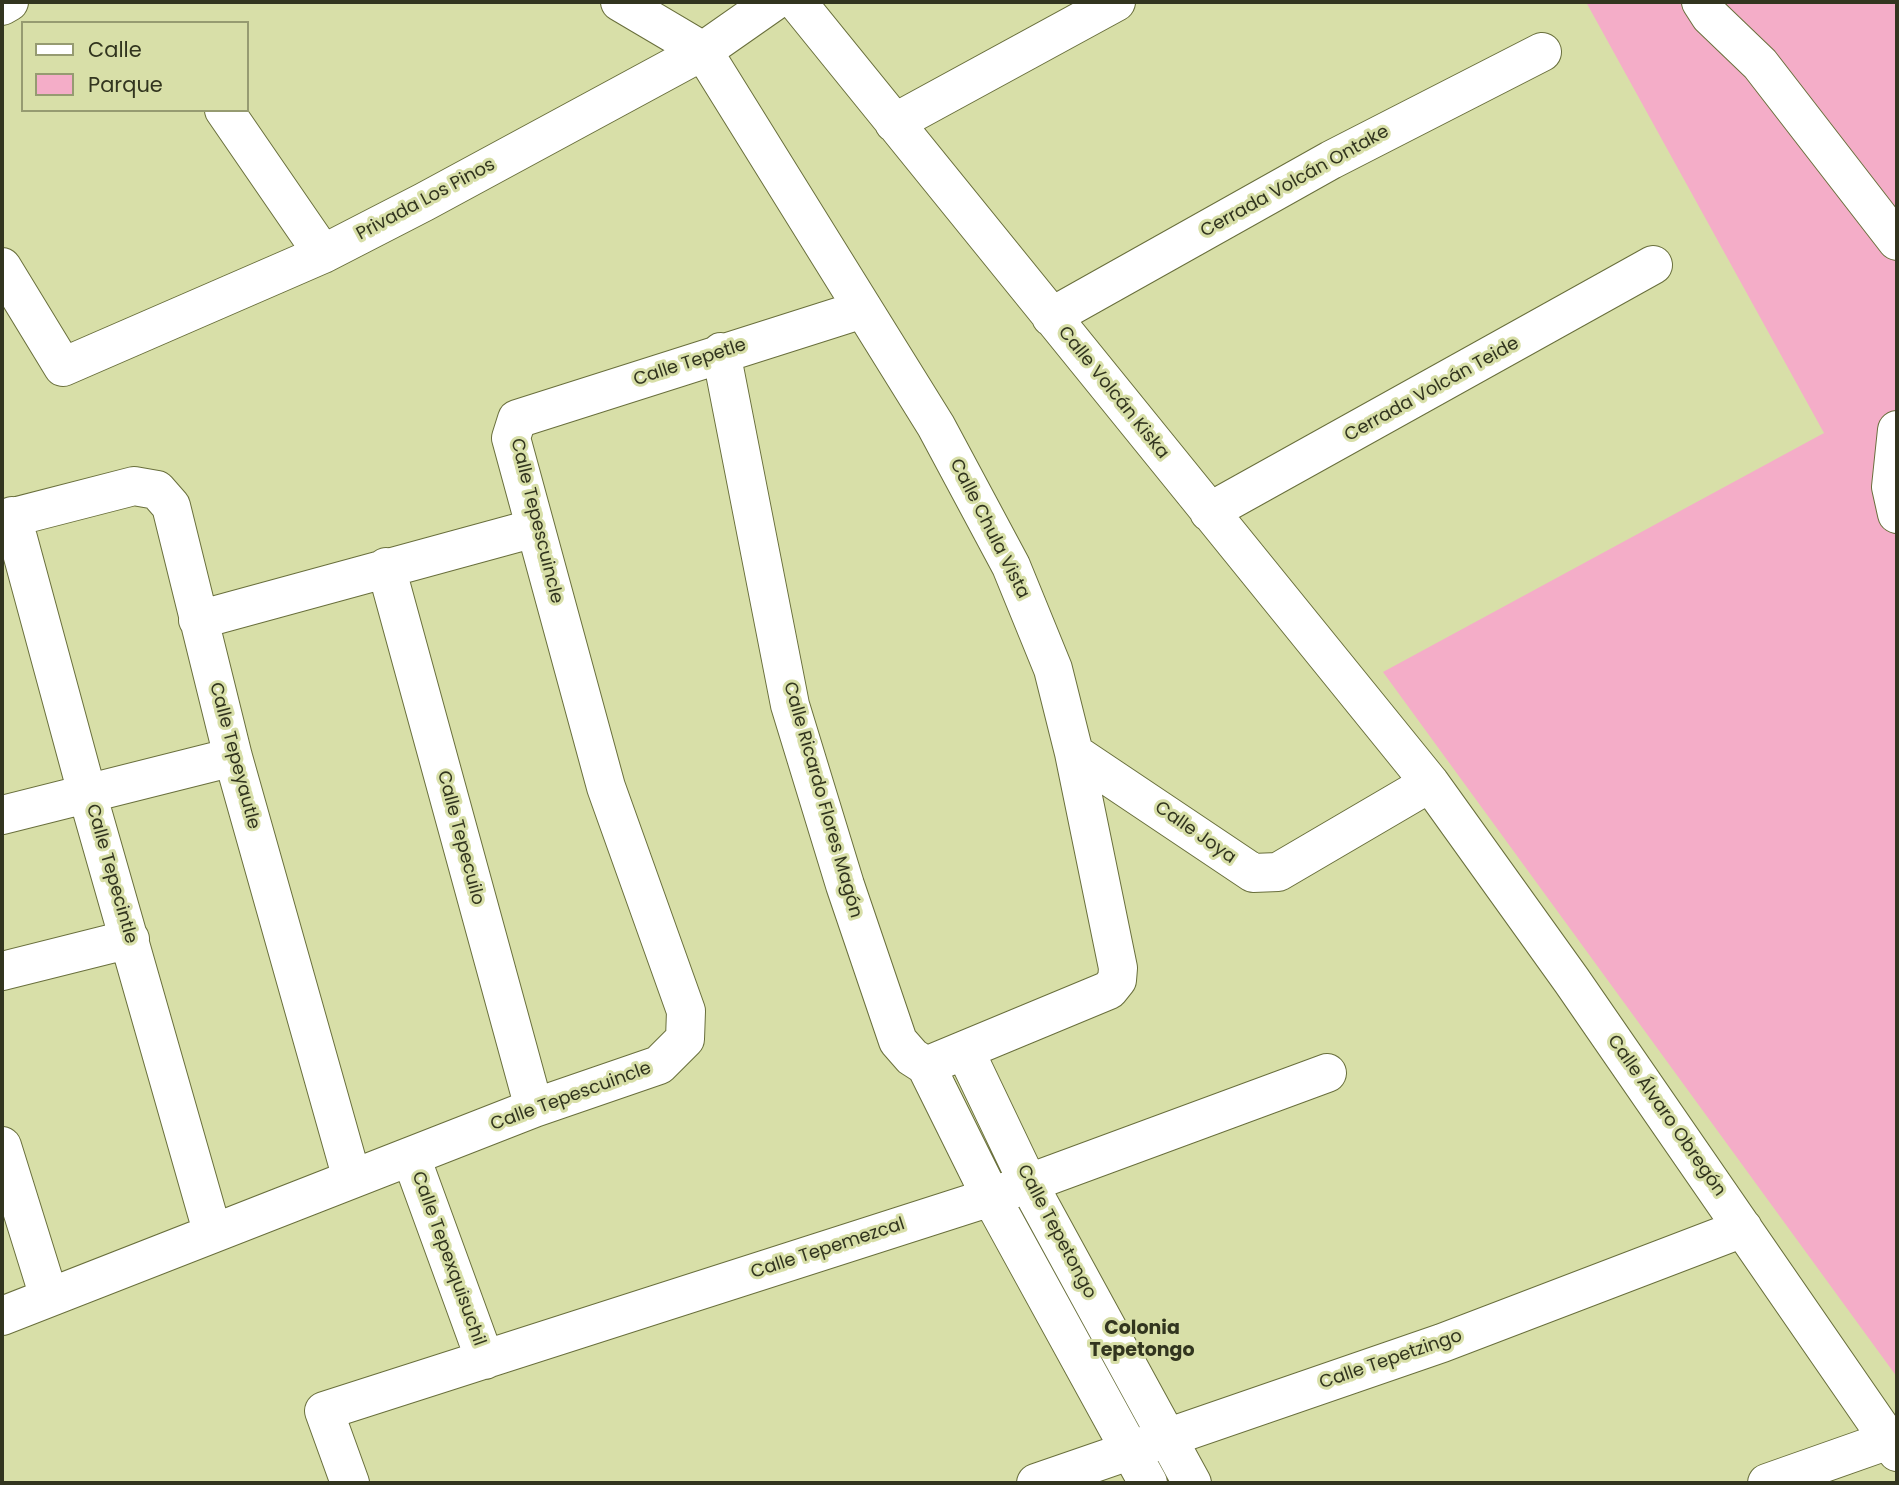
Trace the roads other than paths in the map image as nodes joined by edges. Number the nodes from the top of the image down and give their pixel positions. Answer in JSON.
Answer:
{"nodes":[{"id":1,"x":9,"y":2,"type":"edge"},
{"id":2,"x":620,"y":2,"type":"edge"},
{"id":3,"x":774,"y":2,"type":"edge"},
{"id":4,"x":797,"y":2,"type":"edge"},
{"id":5,"x":1116,"y":2,"type":"edge"},
{"id":6,"x":1701,"y":2,"type":"edge"},
{"id":7,"x":2,"y":6,"type":"edge"},
{"id":8,"x":703,"y":51,"type":"junction"},
{"id":9,"x":1542,"y":52,"type":"dead end"},
{"id":10,"x":225,"y":112,"type":"edge"},
{"id":11,"x":894,"y":123,"type":"junction"},
{"id":12,"x":1897,"y":241,"type":"edge"},
{"id":13,"x":323,"y":254,"type":"junction"},
{"id":14,"x":1653,"y":265,"type":"dead end"},
{"id":15,"x":2,"y":267,"type":"edge"},
{"id":16,"x":863,"y":309,"type":"junction"},
{"id":17,"x":1051,"y":317,"type":"junction"},
{"id":18,"x":721,"y":352,"type":"junction"},
{"id":19,"x":517,"y":419,"type":"joint"},
{"id":20,"x":1897,"y":430,"type":"edge"},
{"id":21,"x":1209,"y":512,"type":"junction"},
{"id":22,"x":1897,"y":514,"type":"edge"},
{"id":23,"x":7,"y":518,"type":"edge"},
{"id":24,"x":535,"y":528,"type":"junction"},
{"id":25,"x":386,"y":567,"type":"junction"},
{"id":26,"x":198,"y":620,"type":"junction"},
{"id":27,"x":1074,"y":753,"type":"junction"},
{"id":28,"x":233,"y":757,"type":"junction"},
{"id":29,"x":1430,"y":783,"type":"junction"},
{"id":30,"x":87,"y":793,"type":"junction"},
{"id":31,"x":2,"y":816,"type":"edge"},
{"id":32,"x":130,"y":939,"type":"junction"},
{"id":33,"x":2,"y":971,"type":"edge"},
{"id":34,"x":965,"y":1051,"type":"junction"},
{"id":35,"x":926,"y":1066,"type":"junction"},
{"id":36,"x":1327,"y":1073,"type":"dead end"},
{"id":37,"x":534,"y":1108,"type":"junction"},
{"id":38,"x":2,"y":1146,"type":"edge"},
{"id":39,"x":411,"y":1157,"type":"junction"},
{"id":40,"x":352,"y":1179,"type":"junction"},
{"id":41,"x":1028,"y":1183,"type":"junction"},
{"id":42,"x":991,"y":1197,"type":"junction"},
{"id":43,"x":1743,"y":1228,"type":"junction"},
{"id":44,"x":212,"y":1231,"type":"junction"},
{"id":45,"x":50,"y":1297,"type":"junction"},
{"id":46,"x":2,"y":1316,"type":"edge"},
{"id":47,"x":485,"y":1360,"type":"junction"},
{"id":48,"x":1168,"y":1437,"type":"junction"},
{"id":49,"x":1893,"y":1446,"type":"edge"},
{"id":50,"x":1140,"y":1467,"type":"edge"},
{"id":51,"x":350,"y":1483,"type":"edge"},
{"id":52,"x":1036,"y":1483,"type":"edge"},
{"id":53,"x":1192,"y":1483,"type":"edge"},
{"id":54,"x":1767,"y":1483,"type":"edge"}],
"edges":[{"from":1,"to":7,"type":"street"},
{"from":2,"to":8,"type":"street"},
{"from":3,"to":8,"type":"street","name":"Privada Los Pinos"},
{"from":4,"to":11,"type":"street","name":"Calle Volcán Kiska"},
{"from":5,"to":11,"type":"street"},
{"from":6,"to":12,"type":"street"},
{"from":8,"to":13,"type":"street","name":"Privada Los Pinos"},
{"from":8,"to":16,"type":"street","name":"Calle Chula Vista"},
{"from":9,"to":17,"type":"street","name":"Cerrada Volcán Ontake"},
{"from":10,"to":13,"type":"street"},
{"from":11,"to":17,"type":"street","name":"Calle Volcán Kiska"},
{"from":13,"to":15,"type":"street","name":"Privada Los Pinos"},
{"from":14,"to":21,"type":"street","name":"Cerrada Volcán Teide"},
{"from":16,"to":18,"type":"street","name":"Calle Tepetle"},
{"from":16,"to":27,"type":"street","name":"Calle Chula Vista"},
{"from":17,"to":21,"type":"street","name":"Calle Volcán Kiska"},
{"from":18,"to":19,"type":"street","name":"Calle Tepetle"},
{"from":18,"to":35,"type":"street","name":"Calle Ricardo Flores Magón"},
{"from":19,"to":24,"type":"street","name":"Calle Tepescuincle"},
{"from":20,"to":22,"type":"street"},
{"from":21,"to":29,"type":"street","name":"Calle Volcán Kiska"},
{"from":23,"to":26,"type":"street","name":"Calle Tepeyautle"},
{"from":23,"to":30,"type":"street","name":"Calle Tepecintle"},
{"from":24,"to":25,"type":"street"},
{"from":24,"to":37,"type":"street","name":"Calle Tepescuincle"},
{"from":25,"to":26,"type":"street"},
{"from":25,"to":37,"type":"street","name":"Calle Tepecuilo"},
{"from":26,"to":28,"type":"street","name":"Calle Tepeyautle"},
{"from":27,"to":29,"type":"street","name":"Calle Joya"},
{"from":27,"to":34,"type":"street","name":"Calle Chula Vista"},
{"from":28,"to":30,"type":"street"},
{"from":28,"to":40,"type":"street","name":"Calle Tepeyautle"},
{"from":29,"to":43,"type":"street","name":"Calle Álvaro Obregón"},
{"from":30,"to":31,"type":"street"},
{"from":30,"to":32,"type":"street","name":"Calle Tepecintle"},
{"from":32,"to":33,"type":"street"},
{"from":32,"to":44,"type":"street","name":"Calle Tepecintle"},
{"from":34,"to":35,"type":"street","name":"Calle Chula Vista"},
{"from":34,"to":41,"type":"street","name":"Calle Tepetongo"},
{"from":35,"to":42,"type":"street"},
{"from":36,"to":41,"type":"street","name":"Calle Tepemezcal"},
{"from":37,"to":39,"type":"street","name":"Calle Tepescuincle"},
{"from":38,"to":45,"type":"street"},
{"from":39,"to":40,"type":"street","name":"Calle Tepescuincle"},
{"from":39,"to":47,"type":"street","name":"Calle Tepexquisuchil"},
{"from":40,"to":44,"type":"street","name":"Calle Tepescuincle"},
{"from":41,"to":42,"type":"street","name":"Calle Tepemezcal"},
{"from":41,"to":48,"type":"street","name":"Calle Tepetongo"},
{"from":42,"to":47,"type":"street","name":"Calle Tepemezcal"},
{"from":42,"to":50,"type":"street"},
{"from":43,"to":48,"type":"street","name":"Calle Tepetzingo"},
{"from":43,"to":49,"type":"street","name":"Calle Álvaro Obregón"},
{"from":44,"to":45,"type":"street","name":"Calle Tepescuincle"},
{"from":45,"to":46,"type":"street","name":"Calle Tepescuincle"},
{"from":47,"to":51,"type":"street","name":"Calle Tepemezcal"},
{"from":48,"to":50,"type":"street","name":"Calle Tepetzingo"},
{"from":48,"to":53,"type":"street","name":"Calle Tepetongo"},
{"from":49,"to":54,"type":"street"},
{"from":50,"to":52,"type":"street","name":"Calle Tepetzingo"}]}
